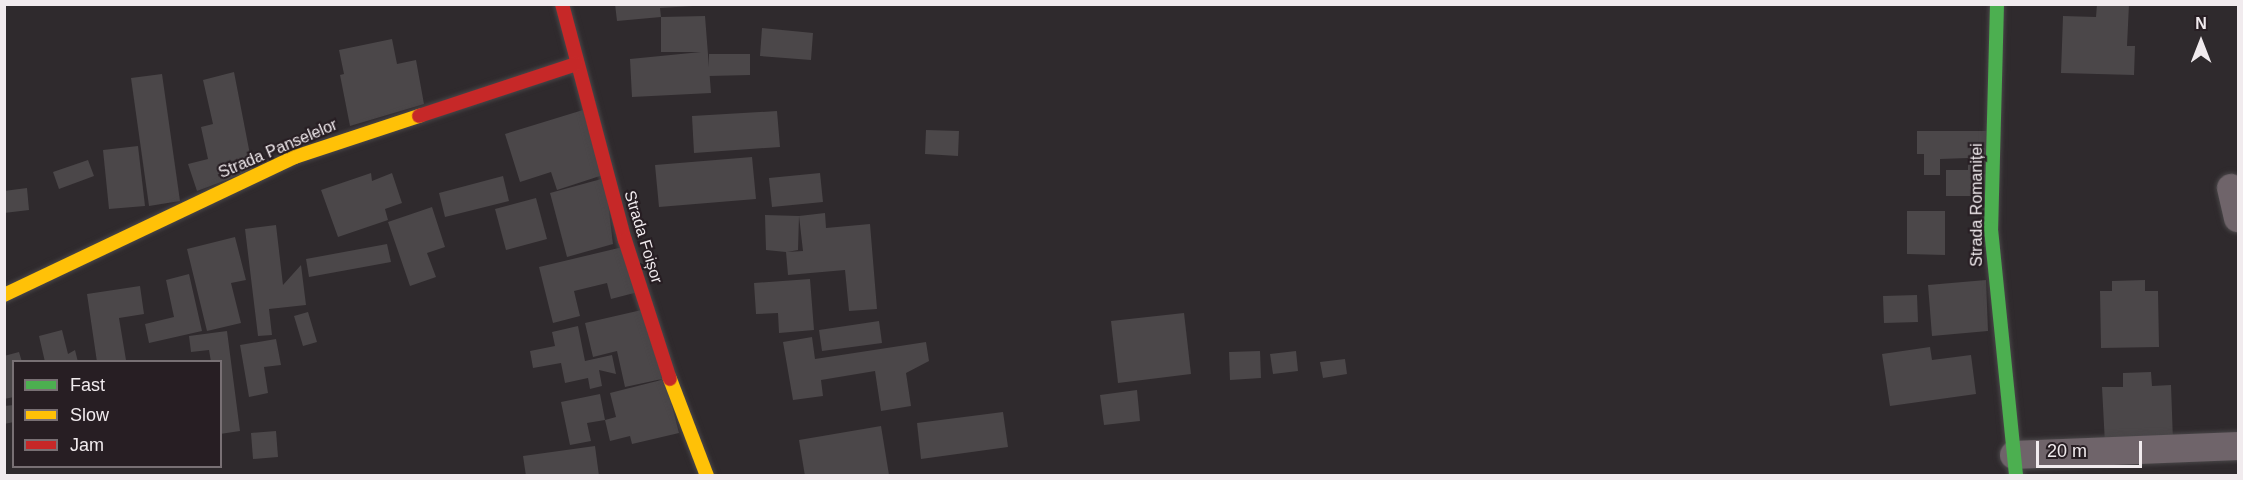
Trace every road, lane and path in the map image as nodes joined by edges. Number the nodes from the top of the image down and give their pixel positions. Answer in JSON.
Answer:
{"nodes":[{"id":1,"x":562,"y":4,"type":"edge"},
{"id":2,"x":1997,"y":4,"type":"edge"},
{"id":3,"x":576,"y":63,"type":"junction"},
{"id":4,"x":2231,"y":188,"type":"dead end"},
{"id":5,"x":2238,"y":218,"type":"edge"},
{"id":6,"x":4,"y":296,"type":"edge"},
{"id":7,"x":2238,"y":446,"type":"edge"},
{"id":8,"x":2015,"y":465,"type":"edge"},
{"id":9,"x":707,"y":476,"type":"edge"}],
"edges":[{"from":1,"to":3,"type":"street","name":"Strada Foișor"},
{"from":2,"to":8,"type":"street","name":"Strada Romaniței"},
{"from":3,"to":6,"type":"street","name":"Strada Panselelor"},
{"from":3,"to":9,"type":"street","name":"Strada Foișor"},
{"from":4,"to":5,"type":"street"},
{"from":7,"to":8,"type":"street"}]}
